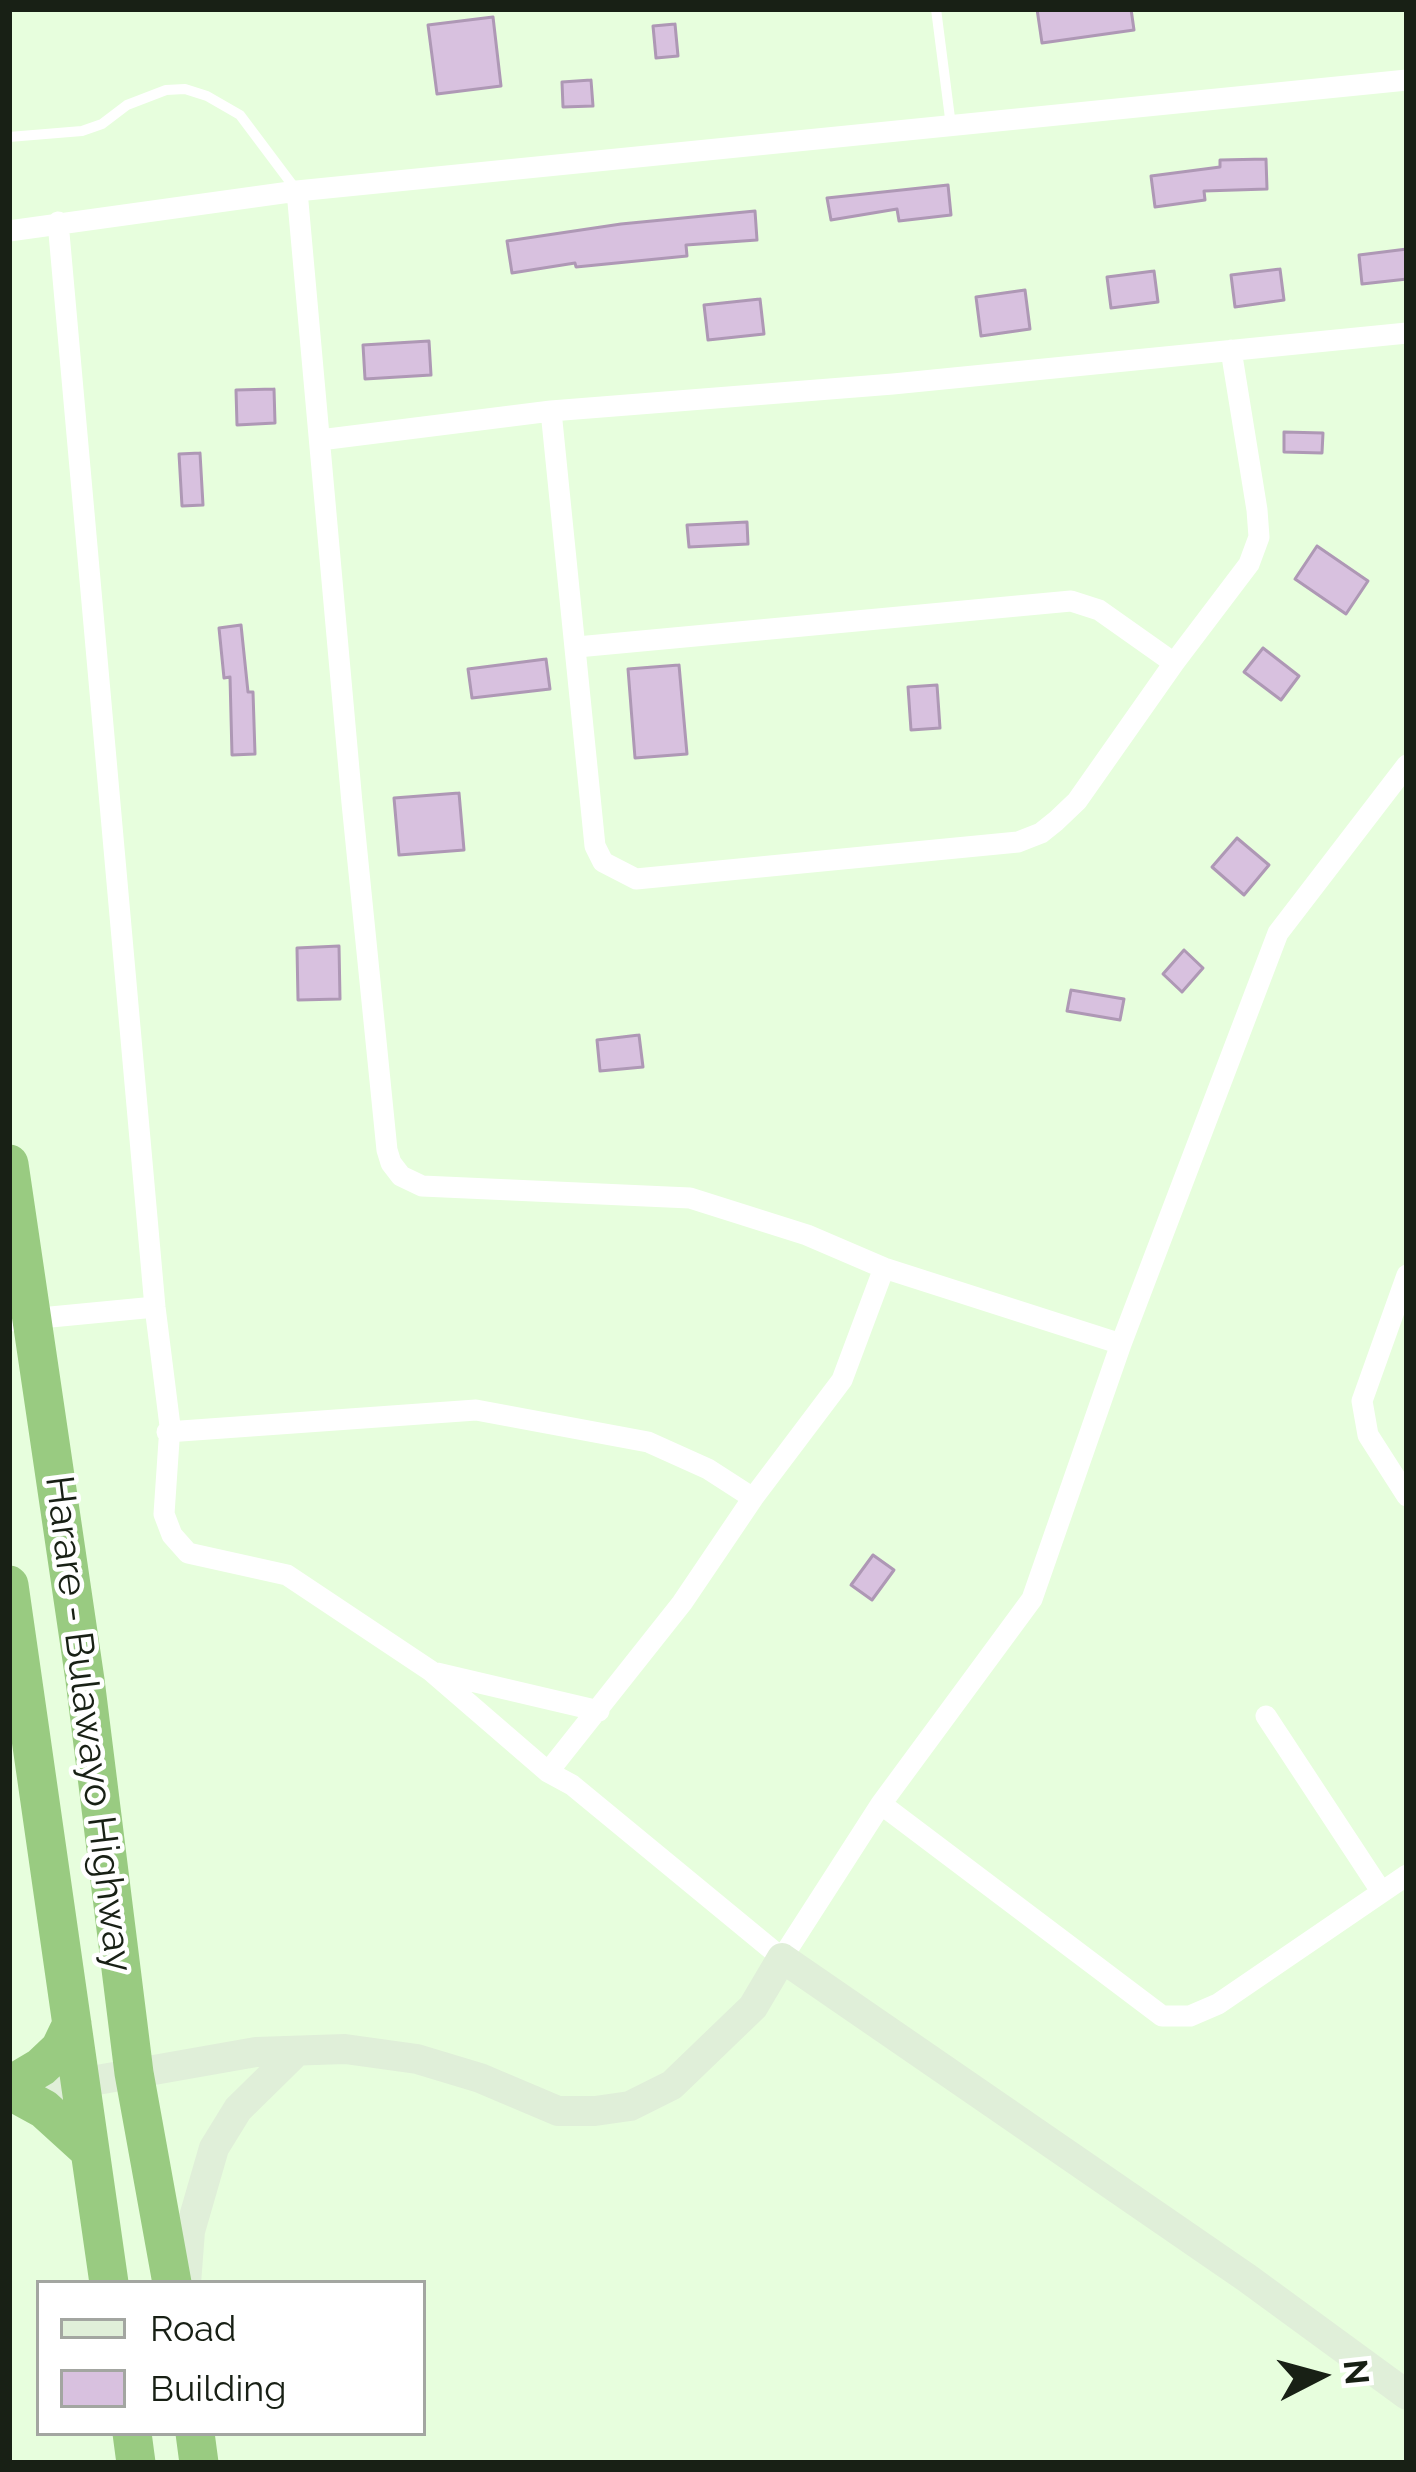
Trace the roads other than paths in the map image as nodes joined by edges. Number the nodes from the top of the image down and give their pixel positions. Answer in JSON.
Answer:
{"nodes":[{"id":1,"x":936,"y":9,"type":"edge"},
{"id":2,"x":1407,"y":80,"type":"edge"},
{"id":3,"x":952,"y":126,"type":"junction"},
{"id":4,"x":9,"y":137,"type":"edge"},
{"id":5,"x":297,"y":191,"type":"junction"},
{"id":6,"x":58,"y":222,"type":"junction"},
{"id":7,"x":9,"y":231,"type":"edge"},
{"id":8,"x":1407,"y":333,"type":"edge"},
{"id":9,"x":1231,"y":350,"type":"junction"},
{"id":10,"x":551,"y":411,"type":"junction"},
{"id":11,"x":320,"y":440,"type":"junction"},
{"id":12,"x":578,"y":647,"type":"junction"},
{"id":13,"x":1174,"y":663,"type":"junction"},
{"id":14,"x":1407,"y":765,"type":"edge"},
{"id":15,"x":9,"y":1164,"type":"edge"},
{"id":16,"x":884,"y":1268,"type":"junction"},
{"id":17,"x":1407,"y":1275,"type":"edge"},
{"id":18,"x":155,"y":1307,"type":"junction"},
{"id":19,"x":21,"y":1319,"type":"edge"},
{"id":20,"x":1121,"y":1344,"type":"junction"},
{"id":21,"x":167,"y":1432,"type":"junction"},
{"id":22,"x":1407,"y":1496,"type":"edge"},
{"id":23,"x":753,"y":1498,"type":"junction"},
{"id":24,"x":9,"y":1585,"type":"edge"},
{"id":25,"x":430,"y":1671,"type":"junction"},
{"id":26,"x":599,"y":1711,"type":"junction"},
{"id":27,"x":1266,"y":1716,"type":"dead end"},
{"id":28,"x":548,"y":1772,"type":"junction"},
{"id":29,"x":881,"y":1804,"type":"junction"},
{"id":30,"x":1407,"y":1875,"type":"edge"},
{"id":31,"x":1381,"y":1891,"type":"junction"},
{"id":32,"x":782,"y":1958,"type":"junction"},
{"id":33,"x":72,"y":2024,"type":"junction"},
{"id":34,"x":295,"y":2053,"type":"junction"},
{"id":35,"x":134,"y":2073,"type":"junction"},
{"id":36,"x":80,"y":2083,"type":"junction"},
{"id":37,"x":9,"y":2088,"type":"edge"},
{"id":38,"x":88,"y":2150,"type":"junction"},
{"id":39,"x":109,"y":2280,"type":"edge"},
{"id":40,"x":171,"y":2280,"type":"edge"},
{"id":41,"x":186,"y":2280,"type":"edge"},
{"id":42,"x":1407,"y":2396,"type":"edge"}],
"edges":[{"from":1,"to":3,"type":"lane"},
{"from":2,"to":3,"type":"street"},
{"from":3,"to":5,"type":"street"},
{"from":4,"to":5,"type":"lane"},
{"from":5,"to":6,"type":"street"},
{"from":5,"to":11,"type":"street"},
{"from":6,"to":7,"type":"street"},
{"from":6,"to":18,"type":"street"},
{"from":8,"to":9,"type":"street"},
{"from":9,"to":10,"type":"street"},
{"from":9,"to":13,"type":"street"},
{"from":10,"to":11,"type":"street"},
{"from":10,"to":12,"type":"street"},
{"from":11,"to":16,"type":"street"},
{"from":12,"to":13,"type":"street"},
{"from":12,"to":13,"type":"street"},
{"from":14,"to":20,"type":"street"},
{"from":15,"to":19,"type":"highway","name":"Harare - Bulawayo Highway"},
{"from":16,"to":20,"type":"street"},
{"from":16,"to":23,"type":"street"},
{"from":17,"to":22,"type":"street"},
{"from":18,"to":19,"type":"street"},
{"from":18,"to":21,"type":"street"},
{"from":19,"to":35,"type":"highway","name":"Harare - Bulawayo Highway"},
{"from":20,"to":29,"type":"street"},
{"from":21,"to":23,"type":"street"},
{"from":21,"to":25,"type":"street"},
{"from":23,"to":26,"type":"street"},
{"from":24,"to":33,"type":"highway","name":"Harare - Bulawayo Highway"},
{"from":25,"to":26,"type":"street"},
{"from":25,"to":28,"type":"street"},
{"from":26,"to":28,"type":"street"},
{"from":27,"to":31,"type":"street"},
{"from":28,"to":32,"type":"street"},
{"from":29,"to":31,"type":"street"},
{"from":29,"to":32,"type":"street"},
{"from":30,"to":31,"type":"street"},
{"from":32,"to":34,"type":"street"},
{"from":32,"to":42,"type":"street"},
{"from":33,"to":36,"type":"highway","name":"Harare - Bulawayo Highway"},
{"from":33,"to":37,"type":"highway"},
{"from":34,"to":35,"type":"street"},
{"from":34,"to":41,"type":"street"},
{"from":35,"to":36,"type":"street"},
{"from":35,"to":40,"type":"highway","name":"Harare - Bulawayo Highway"},
{"from":36,"to":37,"type":"street"},
{"from":36,"to":38,"type":"highway","name":"Harare - Bulawayo Highway"},
{"from":37,"to":38,"type":"highway"},
{"from":38,"to":39,"type":"highway","name":"Harare - Bulawayo Highway"}]}
